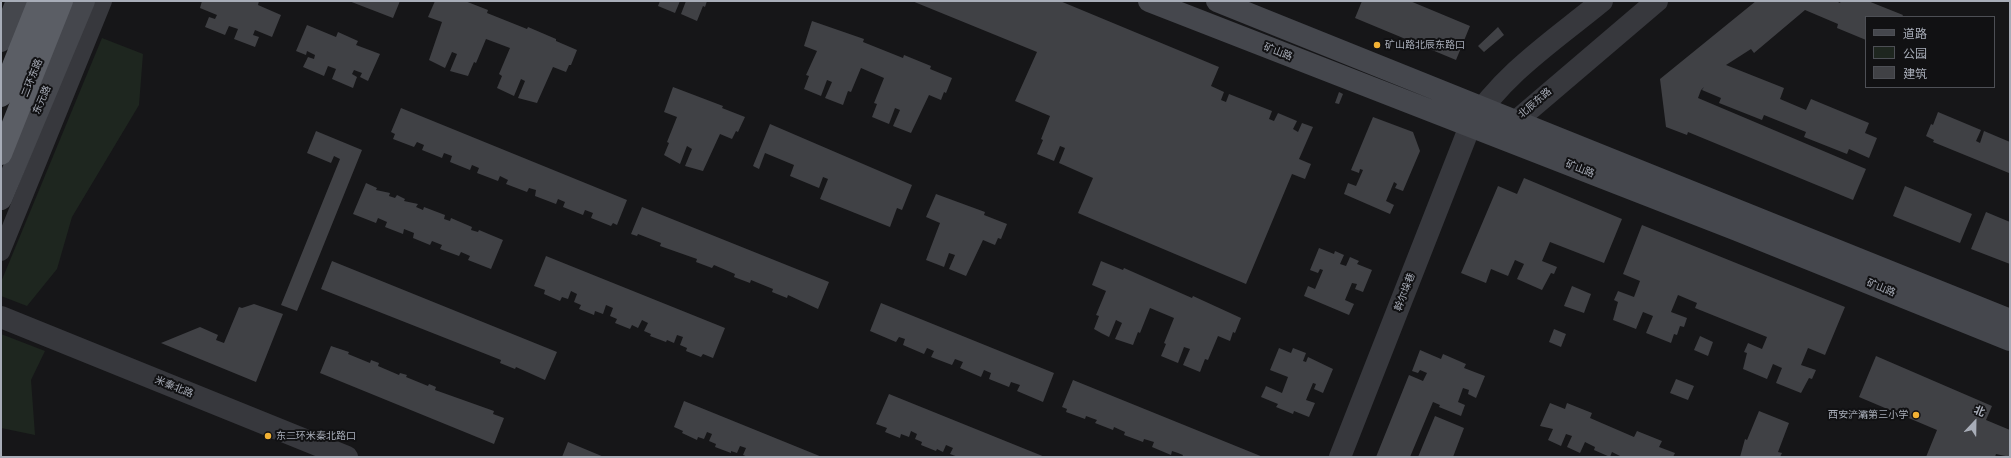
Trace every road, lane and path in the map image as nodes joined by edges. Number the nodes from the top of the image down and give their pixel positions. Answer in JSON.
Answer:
{"nodes":[{"id":1,"x":17,"y":1,"type":"edge"},
{"id":2,"x":39,"y":1,"type":"edge"},
{"id":3,"x":62,"y":1,"type":"edge"},
{"id":4,"x":84,"y":1,"type":"edge"},
{"id":5,"x":103,"y":1,"type":"edge"},
{"id":6,"x":1148,"y":1,"type":"edge"},
{"id":7,"x":1217,"y":1,"type":"edge"},
{"id":8,"x":1602,"y":1,"type":"edge"},
{"id":9,"x":1657,"y":1,"type":"edge"},
{"id":10,"x":1,"y":41,"type":"edge"},
{"id":11,"x":1,"y":96,"type":"edge"},
{"id":12,"x":1476,"y":117,"type":"junction"},
{"id":13,"x":1515,"y":122,"type":"junction"},
{"id":14,"x":1,"y":154,"type":"edge"},
{"id":15,"x":1,"y":199,"type":"edge"},
{"id":16,"x":1,"y":252,"type":"edge"},
{"id":17,"x":1,"y":317,"type":"edge"},
{"id":18,"x":2010,"y":320,"type":"edge"},
{"id":19,"x":2010,"y":340,"type":"edge"},
{"id":20,"x":347,"y":457,"type":"edge"},
{"id":21,"x":1340,"y":457,"type":"edge"}],
"edges":[{"from":1,"to":10,"type":"main road"},
{"from":2,"to":11,"type":"highway"},
{"from":3,"to":14,"type":"highway","name":"二环东路"},
{"from":4,"to":15,"type":"main road","name":"东元路"},
{"from":5,"to":16,"type":"street"},
{"from":6,"to":12,"type":"main road","name":"矿山路"},
{"from":7,"to":12,"type":"main road","name":"矿山路"},
{"from":8,"to":12,"type":"street"},
{"from":9,"to":13,"type":"street","name":"北辰东路"},
{"from":12,"to":13,"type":"street","name":"北辰东路"},
{"from":12,"to":19,"type":"main road","name":"矿山路"},
{"from":12,"to":21,"type":"street","name":"幹尔垛巷"},
{"from":13,"to":18,"type":"main road","name":"矿山路"},
{"from":17,"to":20,"type":"street","name":"米秦北路"}]}
